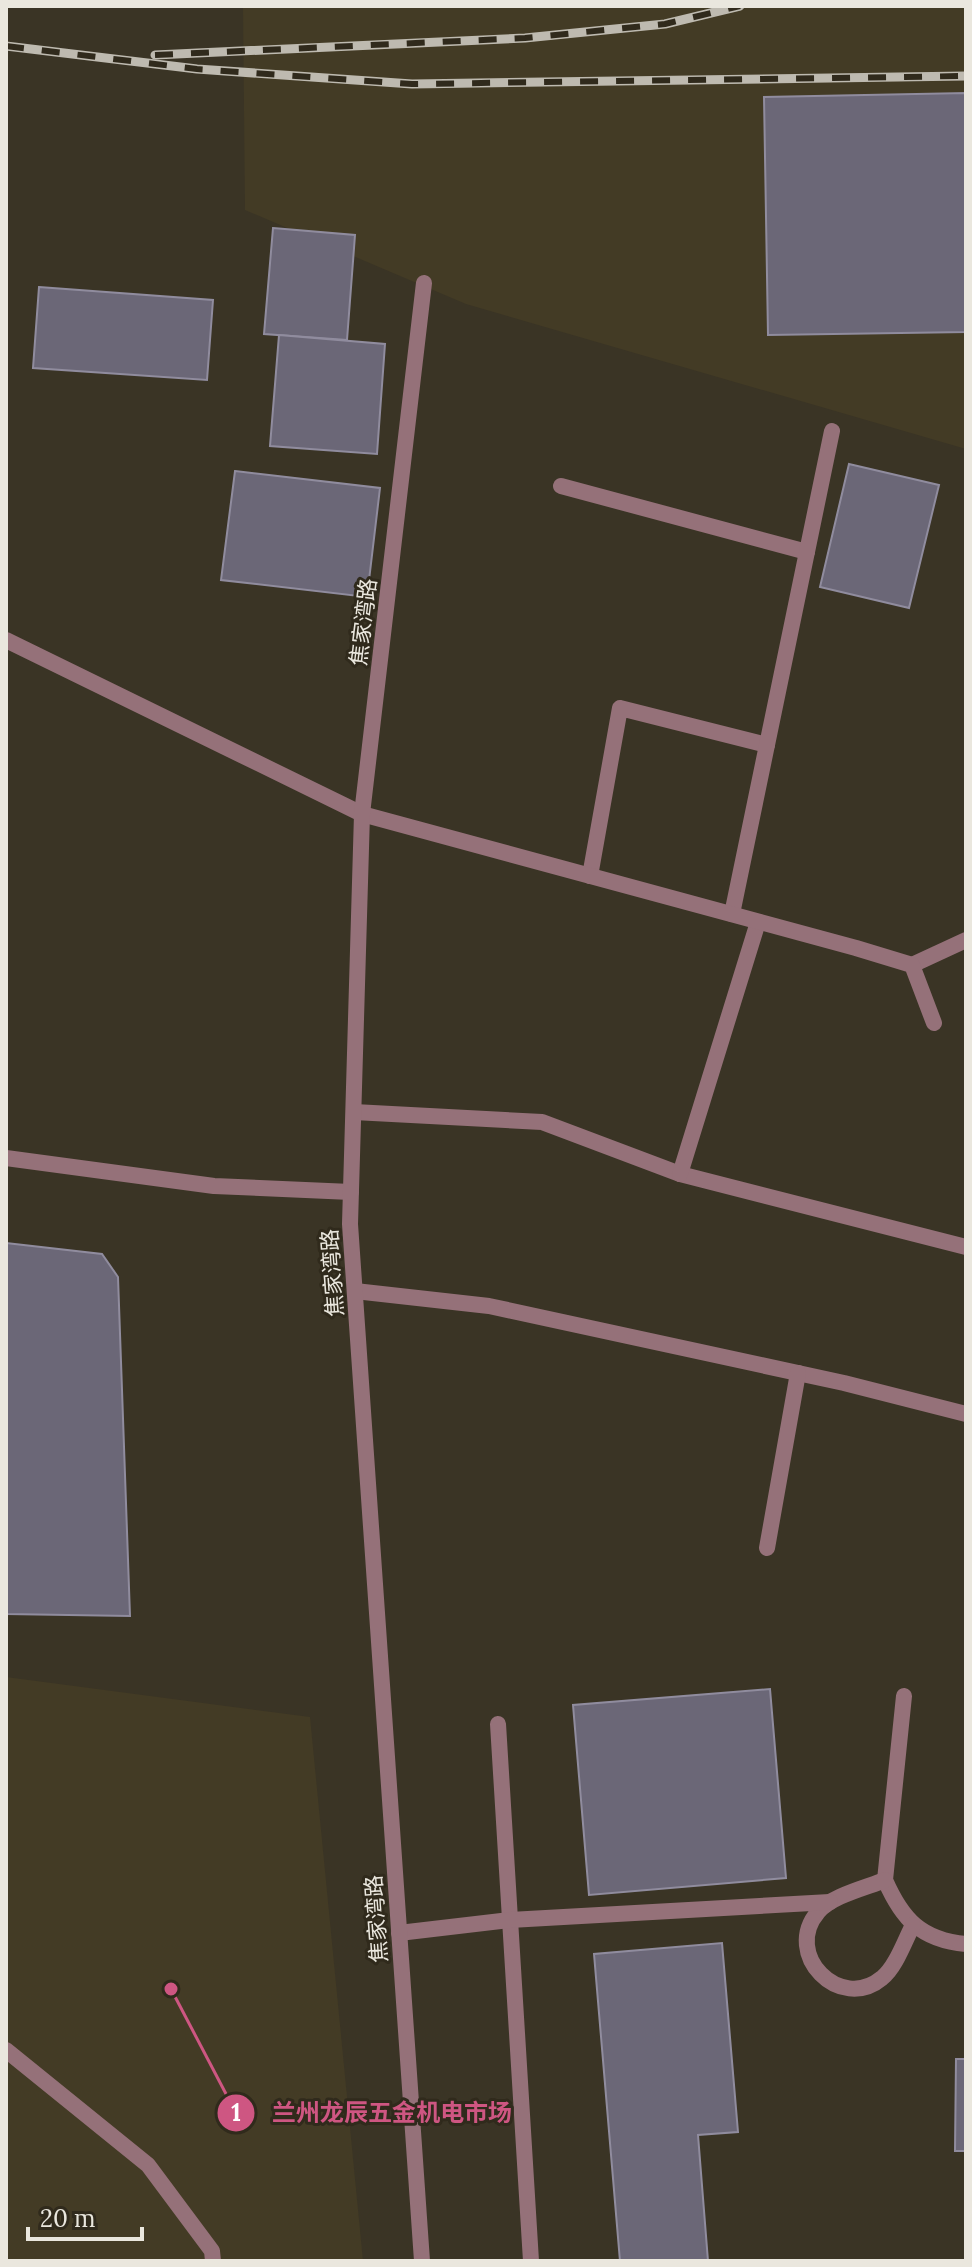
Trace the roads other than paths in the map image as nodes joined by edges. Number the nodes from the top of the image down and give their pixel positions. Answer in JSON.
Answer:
{"nodes":[{"id":1,"x":424,"y":283,"type":"dead end"},
{"id":2,"x":832,"y":431,"type":"dead end"},
{"id":3,"x":561,"y":486,"type":"dead end"},
{"id":4,"x":807,"y":552,"type":"junction"},
{"id":5,"x":6,"y":640,"type":"edge"},
{"id":6,"x":767,"y":745,"type":"junction"},
{"id":7,"x":362,"y":814,"type":"junction"},
{"id":8,"x":590,"y":876,"type":"junction"},
{"id":9,"x":732,"y":914,"type":"junction"},
{"id":10,"x":758,"y":922,"type":"junction"},
{"id":11,"x":966,"y":940,"type":"edge"},
{"id":12,"x":912,"y":965,"type":"junction"},
{"id":13,"x":934,"y":1023,"type":"dead end"},
{"id":14,"x":354,"y":1112,"type":"junction"},
{"id":15,"x":6,"y":1158,"type":"edge"},
{"id":16,"x":680,"y":1174,"type":"junction"},
{"id":17,"x":351,"y":1192,"type":"junction"},
{"id":18,"x":966,"y":1247,"type":"edge"},
{"id":19,"x":355,"y":1291,"type":"junction"},
{"id":20,"x":798,"y":1373,"type":"junction"},
{"id":21,"x":966,"y":1414,"type":"edge"},
{"id":22,"x":767,"y":1548,"type":"dead end"},
{"id":23,"x":904,"y":1696,"type":"dead end"},
{"id":24,"x":498,"y":1724,"type":"dead end"},
{"id":25,"x":885,"y":1880,"type":"junction"},
{"id":26,"x":830,"y":1902,"type":"junction"},
{"id":27,"x":510,"y":1920,"type":"junction"},
{"id":28,"x":913,"y":1925,"type":"junction"},
{"id":29,"x":399,"y":1933,"type":"junction"},
{"id":30,"x":966,"y":1944,"type":"edge"},
{"id":31,"x":6,"y":2050,"type":"edge"},
{"id":32,"x":213,"y":2261,"type":"edge"},
{"id":33,"x":422,"y":2261,"type":"edge"},
{"id":34,"x":531,"y":2261,"type":"edge"}],
"edges":[{"from":1,"to":7,"type":"street","name":"焦家湾路"},
{"from":2,"to":4,"type":"street"},
{"from":3,"to":4,"type":"street"},
{"from":4,"to":6,"type":"street"},
{"from":5,"to":7,"type":"street"},
{"from":6,"to":8,"type":"street"},
{"from":6,"to":9,"type":"street"},
{"from":7,"to":8,"type":"street"},
{"from":7,"to":14,"type":"street","name":"焦家湾路"},
{"from":8,"to":9,"type":"street"},
{"from":9,"to":10,"type":"street"},
{"from":10,"to":12,"type":"street"},
{"from":10,"to":16,"type":"street"},
{"from":11,"to":12,"type":"street"},
{"from":12,"to":13,"type":"street"},
{"from":14,"to":16,"type":"street"},
{"from":14,"to":17,"type":"street","name":"焦家湾路"},
{"from":15,"to":17,"type":"street"},
{"from":16,"to":18,"type":"street"},
{"from":17,"to":19,"type":"street","name":"焦家湾路"},
{"from":19,"to":20,"type":"street"},
{"from":19,"to":29,"type":"street","name":"焦家湾路"},
{"from":20,"to":21,"type":"street"},
{"from":20,"to":22,"type":"street"},
{"from":23,"to":25,"type":"street"},
{"from":24,"to":27,"type":"street"},
{"from":25,"to":26,"type":"street"},
{"from":25,"to":28,"type":"street"},
{"from":26,"to":27,"type":"street"},
{"from":26,"to":28,"type":"street"},
{"from":27,"to":29,"type":"street"},
{"from":27,"to":34,"type":"street"},
{"from":28,"to":30,"type":"street"},
{"from":29,"to":33,"type":"street","name":"焦家湾路"},
{"from":31,"to":32,"type":"street"}]}
